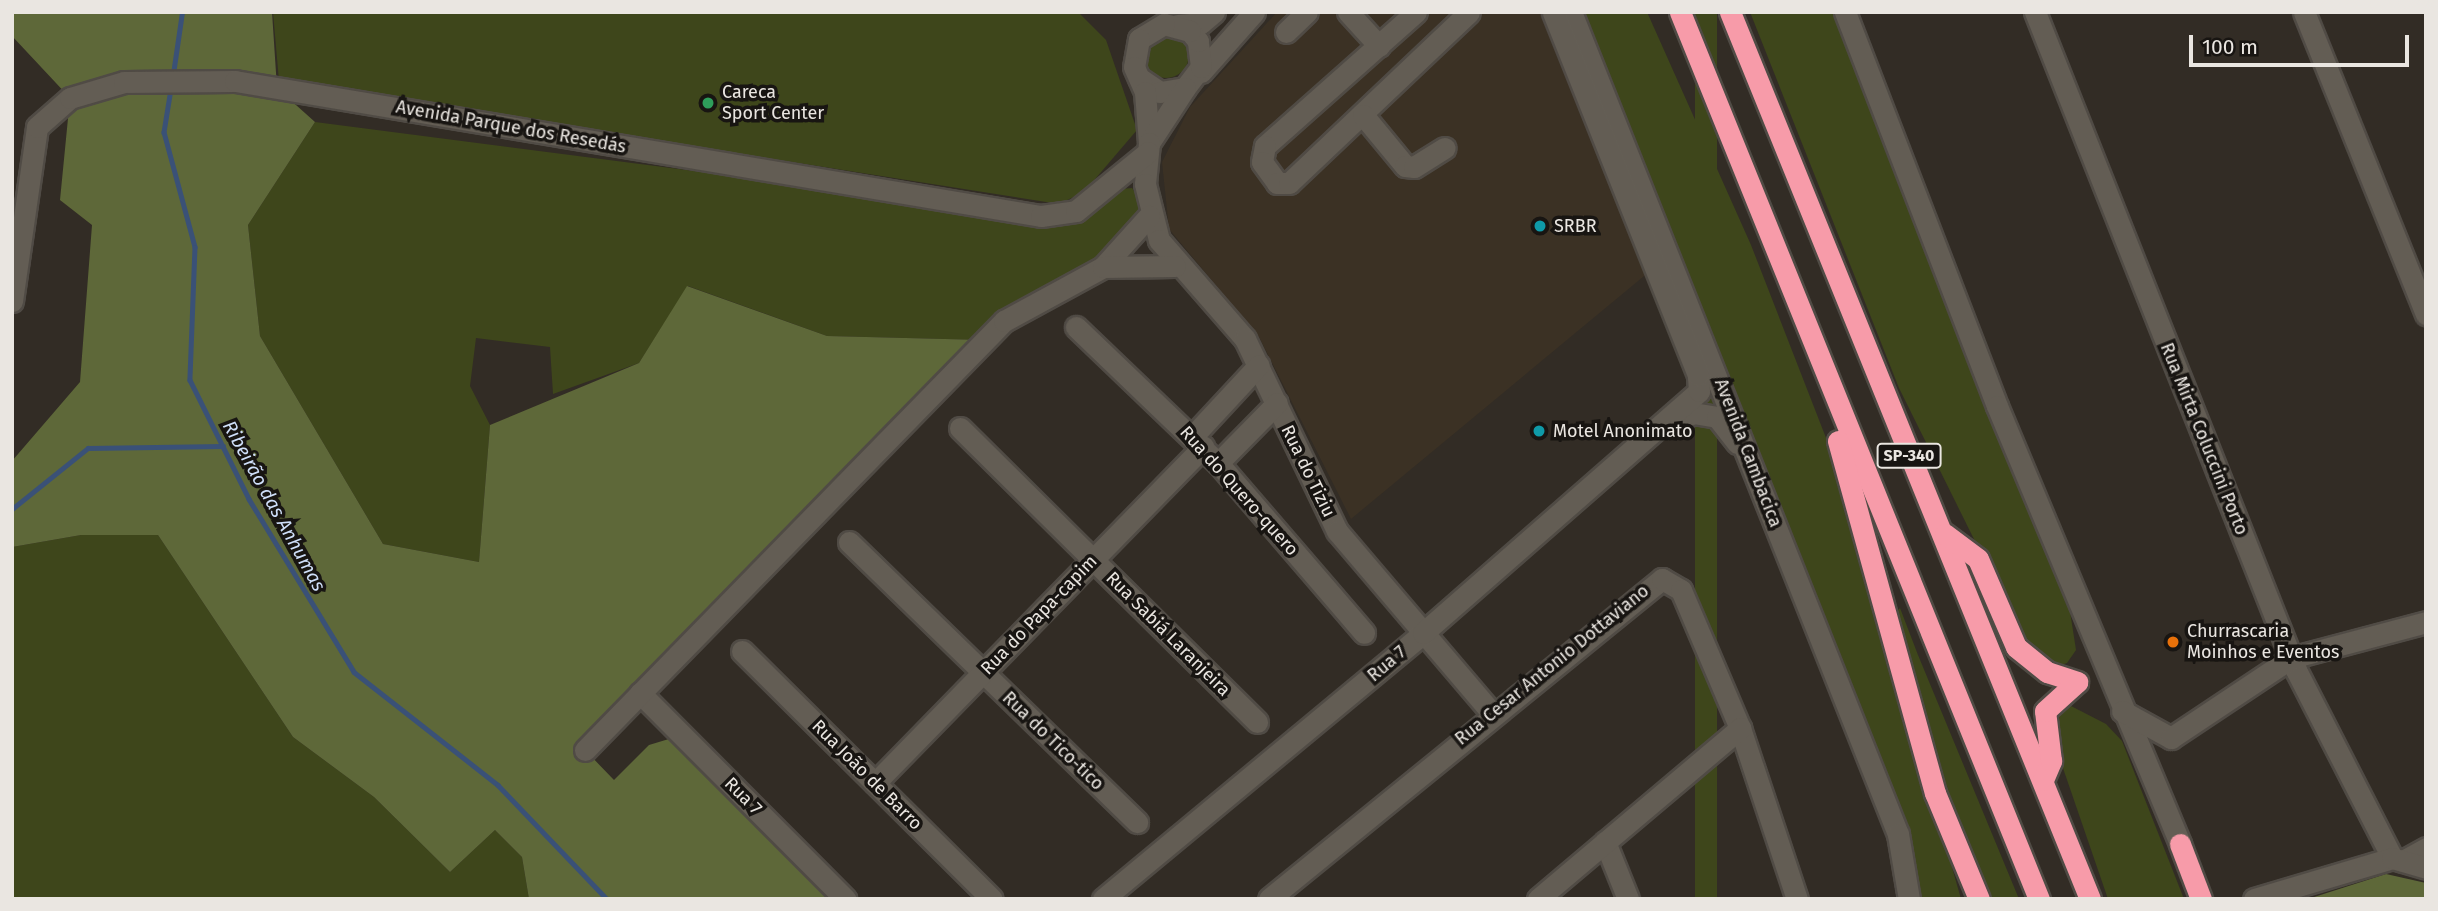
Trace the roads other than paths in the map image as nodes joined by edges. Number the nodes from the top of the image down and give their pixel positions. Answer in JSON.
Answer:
{"nodes":[{"id":1,"x":1214,"y":12,"type":"edge"},
{"id":2,"x":1254,"y":12,"type":"edge"},
{"id":3,"x":1307,"y":12,"type":"edge"},
{"id":4,"x":1349,"y":12,"type":"edge"},
{"id":5,"x":1416,"y":12,"type":"edge"},
{"id":6,"x":1469,"y":12,"type":"edge"},
{"id":7,"x":1553,"y":12,"type":"edge"},
{"id":8,"x":1571,"y":12,"type":"edge"},
{"id":9,"x":1678,"y":12,"type":"edge"},
{"id":10,"x":1730,"y":12,"type":"edge"},
{"id":11,"x":1845,"y":12,"type":"edge"},
{"id":12,"x":2035,"y":12,"type":"edge"},
{"id":13,"x":2304,"y":12,"type":"edge"},
{"id":14,"x":1178,"y":25,"type":"junction"},
{"id":15,"x":1286,"y":32,"type":"dead end"},
{"id":16,"x":1379,"y":46,"type":"junction"},
{"id":17,"x":1139,"y":78,"type":"junction"},
{"id":18,"x":1190,"y":84,"type":"junction"},
{"id":19,"x":1363,"y":115,"type":"junction"},
{"id":20,"x":1149,"y":147,"type":"junction"},
{"id":21,"x":1444,"y":148,"type":"dead end"},
{"id":22,"x":1149,"y":216,"type":"junction"},
{"id":23,"x":1175,"y":266,"type":"junction"},
{"id":24,"x":1103,"y":267,"type":"junction"},
{"id":25,"x":1790,"y":293,"type":"junction"},
{"id":26,"x":12,"y":301,"type":"edge"},
{"id":27,"x":2426,"y":314,"type":"edge"},
{"id":28,"x":1076,"y":327,"type":"dead end"},
{"id":29,"x":1259,"y":365,"type":"junction"},
{"id":30,"x":1277,"y":403,"type":"junction"},
{"id":31,"x":1668,"y":424,"type":"junction"},
{"id":32,"x":960,"y":428,"type":"dead end"},
{"id":33,"x":1197,"y":442,"type":"junction"},
{"id":34,"x":1218,"y":463,"type":"junction"},
{"id":35,"x":1759,"y":485,"type":"junction"},
{"id":36,"x":1945,"y":534,"type":"junction"},
{"id":37,"x":849,"y":542,"type":"dead end"},
{"id":38,"x":1093,"y":559,"type":"junction"},
{"id":39,"x":2426,"y":622,"type":"edge"},
{"id":40,"x":1364,"y":632,"type":"dead end"},
{"id":41,"x":1423,"y":634,"type":"junction"},
{"id":42,"x":742,"y":651,"type":"dead end"},
{"id":43,"x":2291,"y":658,"type":"junction"},
{"id":44,"x":983,"y":673,"type":"junction"},
{"id":45,"x":2108,"y":677,"type":"junction"},
{"id":46,"x":2077,"y":682,"type":"junction"},
{"id":47,"x":640,"y":693,"type":"junction"},
{"id":48,"x":2120,"y":709,"type":"junction"},
{"id":49,"x":1491,"y":712,"type":"junction"},
{"id":50,"x":1257,"y":722,"type":"dead end"},
{"id":51,"x":1740,"y":727,"type":"junction"},
{"id":52,"x":2171,"y":738,"type":"junction"},
{"id":53,"x":584,"y":750,"type":"dead end"},
{"id":54,"x":2149,"y":770,"type":"junction"},
{"id":55,"x":2043,"y":780,"type":"junction"},
{"id":56,"x":875,"y":783,"type":"junction"},
{"id":57,"x":1945,"y":821,"type":"junction"},
{"id":58,"x":1137,"y":822,"type":"dead end"},
{"id":59,"x":1605,"y":842,"type":"junction"},
{"id":60,"x":2180,"y":845,"type":"joint"},
{"id":61,"x":2426,"y":848,"type":"edge"},
{"id":62,"x":2398,"y":860,"type":"junction"},
{"id":63,"x":2426,"y":868,"type":"edge"},
{"id":64,"x":845,"y":899,"type":"edge"},
{"id":65,"x":992,"y":899,"type":"edge"},
{"id":66,"x":1103,"y":899,"type":"edge"},
{"id":67,"x":1269,"y":899,"type":"edge"},
{"id":68,"x":1538,"y":899,"type":"edge"},
{"id":69,"x":1628,"y":899,"type":"edge"},
{"id":70,"x":1797,"y":899,"type":"edge"},
{"id":71,"x":1909,"y":899,"type":"edge"},
{"id":72,"x":1968,"y":899,"type":"edge"},
{"id":73,"x":1979,"y":899,"type":"edge"},
{"id":74,"x":2039,"y":899,"type":"edge"},
{"id":75,"x":2090,"y":899,"type":"edge"},
{"id":76,"x":2201,"y":899,"type":"edge"},
{"id":77,"x":2254,"y":899,"type":"edge"}],
"edges":[{"from":1,"to":14,"type":"street"},
{"from":2,"to":18,"type":"street"},
{"from":3,"to":15,"type":"street"},
{"from":4,"to":16,"type":"street"},
{"from":5,"to":16,"type":"street"},
{"from":6,"to":19,"type":"street"},
{"from":7,"to":31,"type":"street","name":"Avenida Cambacica"},
{"from":8,"to":35,"type":"street","name":"Avenida Cambacica"},
{"from":9,"to":25,"type":"highway","number":"SP-340"},
{"from":10,"to":36,"type":"highway","number":"SP-340"},
{"from":11,"to":45,"type":"street"},
{"from":12,"to":43,"type":"street","name":"Rua Mirta Coluccini Porto"},
{"from":13,"to":27,"type":"street"},
{"from":14,"to":17,"type":"street"},
{"from":14,"to":18,"type":"street"},
{"from":16,"to":19,"type":"street"},
{"from":17,"to":18,"type":"street"},
{"from":17,"to":20,"type":"street","name":"Rua do Tiziu"},
{"from":18,"to":20,"type":"street"},
{"from":19,"to":21,"type":"street"},
{"from":20,"to":22,"type":"street","name":"Rua do Tiziu"},
{"from":20,"to":26,"type":"street","name":"Avenida Parque dos Resedás"},
{"from":22,"to":23,"type":"street","name":"Rua do Tiziu"},
{"from":22,"to":24,"type":"street"},
{"from":23,"to":24,"type":"street"},
{"from":23,"to":29,"type":"street","name":"Rua do Tiziu"},
{"from":24,"to":47,"type":"street"},
{"from":25,"to":57,"type":"highway"},
{"from":25,"to":74,"type":"highway","number":"SP-340"},
{"from":28,"to":33,"type":"street","name":"Rua do Quero-quero"},
{"from":29,"to":30,"type":"street","name":"Rua do Tiziu"},
{"from":29,"to":33,"type":"street","name":"Rua do Papa-capim"},
{"from":30,"to":34,"type":"street"},
{"from":30,"to":41,"type":"street","name":"Rua do Tiziu"},
{"from":31,"to":35,"type":"street"},
{"from":31,"to":41,"type":"street","name":"Rua 7"},
{"from":32,"to":38,"type":"street","name":"Rua Sabiá Laranjeira"},
{"from":33,"to":34,"type":"street","name":"Rua do Quero-quero"},
{"from":33,"to":38,"type":"street","name":"Rua do Papa-capim"},
{"from":34,"to":40,"type":"street","name":"Rua do Quero-quero"},
{"from":35,"to":71,"type":"street","name":"Avenida Cambacica"},
{"from":36,"to":46,"type":"highway"},
{"from":36,"to":55,"type":"highway","number":"SP-340"},
{"from":37,"to":44,"type":"street","name":"Rua do Tico-tico"},
{"from":38,"to":44,"type":"street","name":"Rua do Papa-capim"},
{"from":38,"to":50,"type":"street","name":"Rua Sabiá Laranjeira"},
{"from":39,"to":43,"type":"street"},
{"from":41,"to":49,"type":"street","name":"Rua do Tiziu"},
{"from":41,"to":66,"type":"street","name":"Rua 7"},
{"from":42,"to":56,"type":"street","name":"Rua João de Barro"},
{"from":43,"to":52,"type":"street"},
{"from":43,"to":62,"type":"street","name":"Rua Mirta Coluccini Porto"},
{"from":44,"to":56,"type":"street","name":"Rua do Papa-capim"},
{"from":44,"to":58,"type":"street","name":"Rua do Tico-tico"},
{"from":45,"to":46,"type":"street"},
{"from":45,"to":48,"type":"street"},
{"from":46,"to":55,"type":"highway"},
{"from":47,"to":53,"type":"street"},
{"from":47,"to":64,"type":"street","name":"Rua 7"},
{"from":48,"to":52,"type":"street"},
{"from":48,"to":54,"type":"street"},
{"from":49,"to":51,"type":"street","name":"Rua Cesar Antonio Dottaviano"},
{"from":49,"to":67,"type":"street","name":"Rua Cesar Antonio Dottaviano"},
{"from":51,"to":59,"type":"street"},
{"from":51,"to":70,"type":"street","name":"Rua Cesar Antonio Dottaviano"},
{"from":52,"to":54,"type":"street"},
{"from":54,"to":60,"type":"street"},
{"from":55,"to":75,"type":"highway","number":"SP-340"},
{"from":56,"to":65,"type":"street","name":"Rua João de Barro"},
{"from":57,"to":72,"type":"street"},
{"from":57,"to":73,"type":"highway"},
{"from":59,"to":68,"type":"street"},
{"from":59,"to":69,"type":"street"},
{"from":60,"to":76,"type":"highway"},
{"from":61,"to":62,"type":"street"},
{"from":62,"to":63,"type":"street"},
{"from":62,"to":77,"type":"street"}]}
